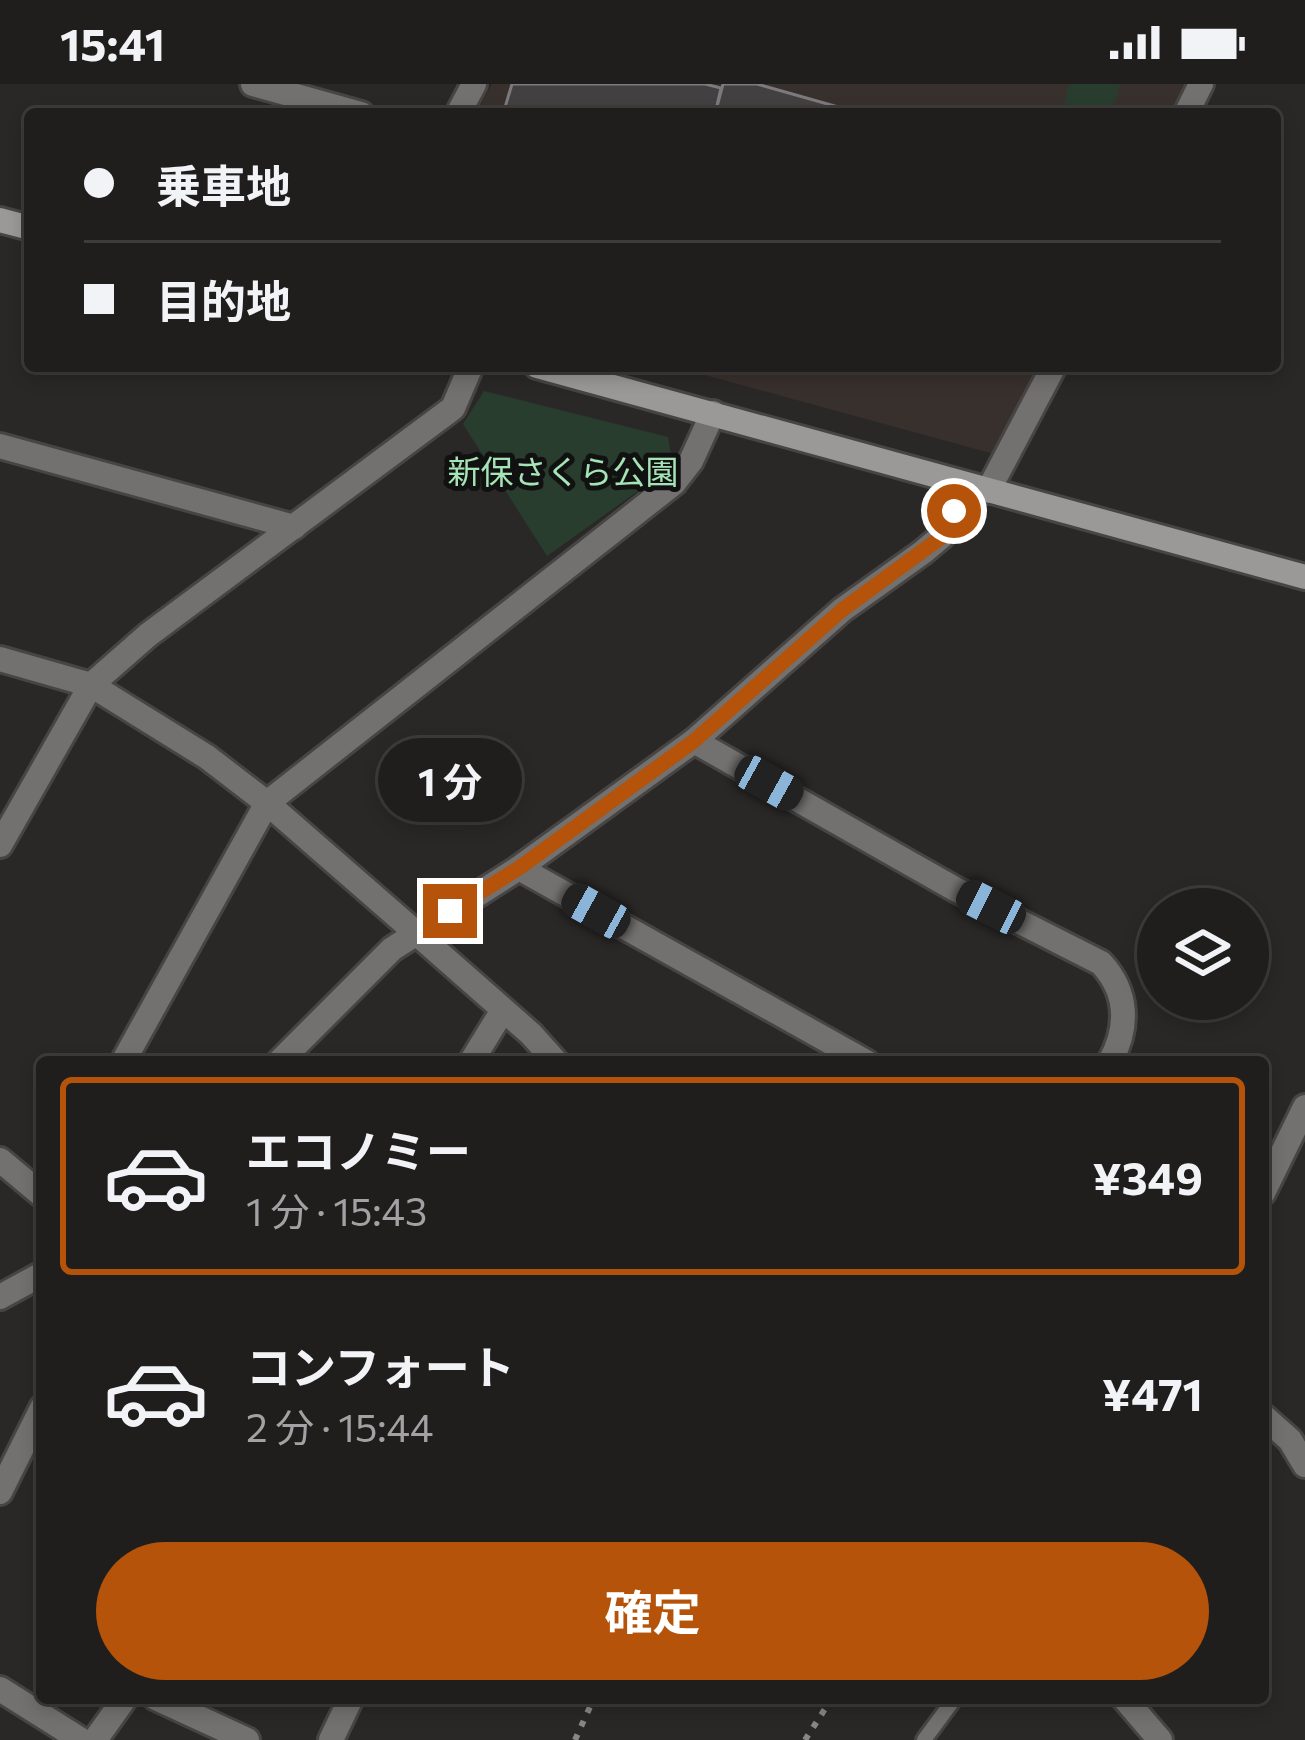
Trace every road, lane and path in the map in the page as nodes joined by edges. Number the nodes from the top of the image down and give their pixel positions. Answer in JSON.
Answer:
{"nodes":[{"id":1,"x":254,"y":84,"type":"edge"},
{"id":2,"x":340,"y":108,"type":"edge"},
{"id":3,"x":468,"y":372,"type":"edge"},
{"id":4,"x":560,"y":372,"type":"edge"},
{"id":5,"x":1050,"y":372,"type":"edge"},
{"id":6,"x":713,"y":412,"type":"junction"},
{"id":7,"x":0,"y":446,"type":"edge"},
{"id":8,"x":977,"y":488,"type":"junction"},
{"id":9,"x":294,"y":527,"type":"junction"},
{"id":10,"x":1305,"y":577,"type":"edge"},
{"id":11,"x":0,"y":659,"type":"edge"},
{"id":12,"x":91,"y":686,"type":"junction"},
{"id":13,"x":694,"y":741,"type":"junction"},
{"id":14,"x":266,"y":803,"type":"junction"},
{"id":15,"x":0,"y":845,"type":"edge"},
{"id":16,"x":519,"y":868,"type":"junction"},
{"id":17,"x":416,"y":932,"type":"junction"},
{"id":18,"x":503,"y":1010,"type":"junction"},
{"id":19,"x":126,"y":1056,"type":"edge"},
{"id":20,"x":285,"y":1056,"type":"edge"},
{"id":21,"x":475,"y":1056,"type":"edge"},
{"id":22,"x":550,"y":1056,"type":"edge"},
{"id":23,"x":855,"y":1056,"type":"edge"},
{"id":24,"x":1114,"y":1056,"type":"edge"},
{"id":25,"x":1305,"y":1107,"type":"edge"},
{"id":26,"x":0,"y":1160,"type":"edge"},
{"id":27,"x":1269,"y":1181,"type":"edge"},
{"id":28,"x":36,"y":1191,"type":"edge"},
{"id":29,"x":36,"y":1277,"type":"edge"},
{"id":30,"x":0,"y":1297,"type":"edge"},
{"id":31,"x":36,"y":1420,"type":"edge"},
{"id":32,"x":1269,"y":1421,"type":"edge"},
{"id":33,"x":1305,"y":1465,"type":"edge"},
{"id":34,"x":0,"y":1492,"type":"edge"},
{"id":35,"x":0,"y":1689,"type":"edge"},
{"id":36,"x":121,"y":1704,"type":"edge"},
{"id":37,"x":168,"y":1704,"type":"edge"},
{"id":38,"x":348,"y":1704,"type":"edge"},
{"id":39,"x":591,"y":1704,"type":"edge"},
{"id":40,"x":828,"y":1704,"type":"edge"},
{"id":41,"x":951,"y":1704,"type":"edge"},
{"id":42,"x":1129,"y":1704,"type":"edge"},
{"id":43,"x":81,"y":1740,"type":"edge"},
{"id":44,"x":95,"y":1740,"type":"edge"},
{"id":45,"x":247,"y":1740,"type":"edge"},
{"id":46,"x":331,"y":1740,"type":"edge"},
{"id":47,"x":574,"y":1740,"type":"edge"},
{"id":48,"x":805,"y":1740,"type":"edge"},
{"id":49,"x":924,"y":1740,"type":"edge"},
{"id":50,"x":1160,"y":1740,"type":"edge"}],
"edges":[{"from":1,"to":2,"type":"street"},
{"from":3,"to":9,"type":"street"},
{"from":4,"to":6,"type":"street"},
{"from":5,"to":8,"type":"street"},
{"from":6,"to":8,"type":"street"},
{"from":6,"to":14,"type":"street"},
{"from":7,"to":9,"type":"street"},
{"from":8,"to":10,"type":"street"},
{"from":8,"to":13,"type":"street"},
{"from":9,"to":12,"type":"street"},
{"from":11,"to":12,"type":"street"},
{"from":12,"to":14,"type":"street"},
{"from":12,"to":15,"type":"street"},
{"from":13,"to":16,"type":"street"},
{"from":13,"to":24,"type":"street"},
{"from":14,"to":17,"type":"street"},
{"from":14,"to":19,"type":"street"},
{"from":16,"to":17,"type":"street"},
{"from":16,"to":23,"type":"street"},
{"from":17,"to":18,"type":"street"},
{"from":17,"to":20,"type":"street"},
{"from":18,"to":21,"type":"street"},
{"from":18,"to":22,"type":"street"},
{"from":25,"to":27,"type":"street"},
{"from":26,"to":28,"type":"street"},
{"from":29,"to":30,"type":"street"},
{"from":31,"to":34,"type":"street"},
{"from":32,"to":33,"type":"street"},
{"from":35,"to":43,"type":"street"},
{"from":36,"to":44,"type":"street"},
{"from":37,"to":45,"type":"street"},
{"from":38,"to":46,"type":"street"},
{"from":39,"to":47,"type":"path"},
{"from":40,"to":48,"type":"path"},
{"from":41,"to":49,"type":"lane"},
{"from":42,"to":50,"type":"street"}]}
